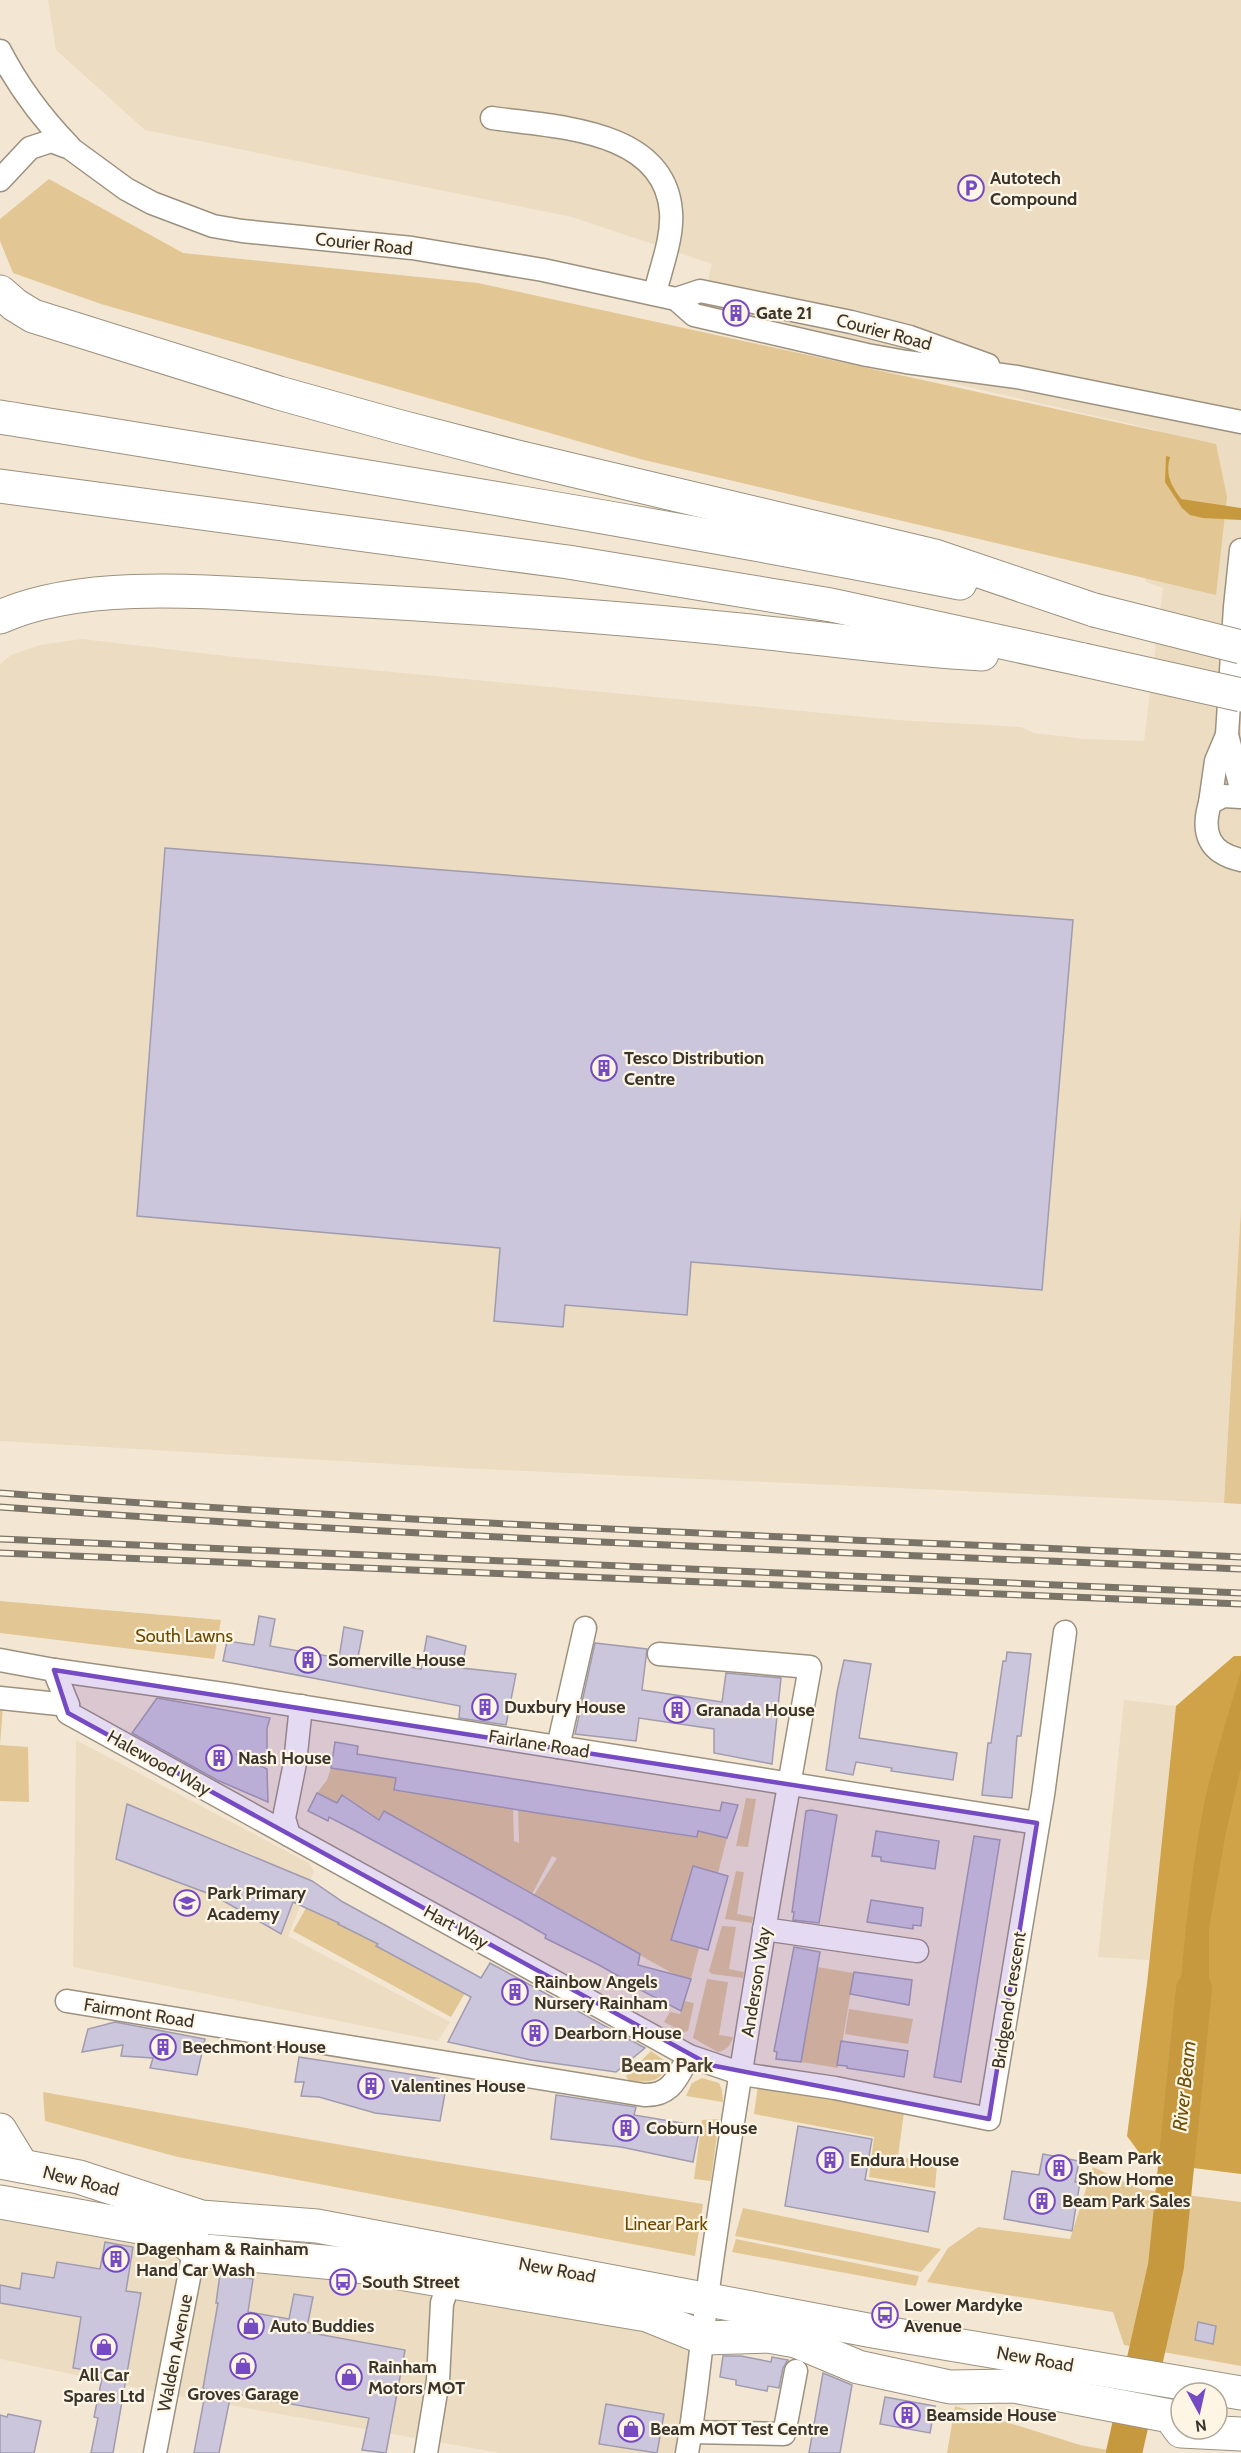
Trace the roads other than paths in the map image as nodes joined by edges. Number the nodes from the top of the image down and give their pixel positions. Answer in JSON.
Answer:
{"nodes":[{"id":1,"x":0,"y":51,"type":"edge"},
{"id":2,"x":492,"y":118,"type":"dead end"},
{"id":3,"x":70,"y":148,"type":"junction"},
{"id":4,"x":0,"y":180,"type":"edge"},
{"id":5,"x":0,"y":292,"type":"edge"},
{"id":6,"x":666,"y":296,"type":"junction"},
{"id":7,"x":0,"y":417,"type":"edge"},
{"id":8,"x":1241,"y":422,"type":"edge"},
{"id":9,"x":0,"y":486,"type":"edge"},
{"id":10,"x":1241,"y":550,"type":"edge"},
{"id":11,"x":1094,"y":610,"type":"junction"},
{"id":12,"x":0,"y":617,"type":"edge"},
{"id":13,"x":1241,"y":647,"type":"edge"},
{"id":14,"x":1084,"y":660,"type":"junction"},
{"id":15,"x":1241,"y":695,"type":"edge"},
{"id":16,"x":1227,"y":735,"type":"junction"},
{"id":17,"x":1241,"y":788,"type":"edge"},
{"id":18,"x":1241,"y":797,"type":"edge"},
{"id":19,"x":1210,"y":803,"type":"junction"},
{"id":20,"x":1241,"y":860,"type":"edge"},
{"id":21,"x":585,"y":1628,"type":"dead end"},
{"id":22,"x":1065,"y":1632,"type":"dead end"},
{"id":23,"x":659,"y":1654,"type":"dead end"},
{"id":24,"x":0,"y":1660,"type":"edge"},
{"id":25,"x":47,"y":1669,"type":"junction"},
{"id":26,"x":0,"y":1698,"type":"edge"},
{"id":27,"x":68,"y":1705,"type":"junction"},
{"id":28,"x":301,"y":1706,"type":"junction"},
{"id":29,"x":558,"y":1748,"type":"junction"},
{"id":30,"x":789,"y":1784,"type":"junction"},
{"id":31,"x":1037,"y":1823,"type":"junction"},
{"id":32,"x":289,"y":1835,"type":"junction"},
{"id":33,"x":764,"y":1929,"type":"junction"},
{"id":34,"x":917,"y":1951,"type":"dead end"},
{"id":35,"x":67,"y":2001,"type":"dead end"},
{"id":36,"x":689,"y":2056,"type":"junction"},
{"id":37,"x":742,"y":2074,"type":"junction"},
{"id":38,"x":0,"y":2130,"type":"edge"},
{"id":39,"x":11,"y":2164,"type":"edge"},
{"id":40,"x":0,"y":2202,"type":"edge"},
{"id":41,"x":201,"y":2217,"type":"junction"},
{"id":42,"x":195,"y":2250,"type":"junction"},
{"id":43,"x":451,"y":2267,"type":"junction"},
{"id":44,"x":707,"y":2298,"type":"junction"},
{"id":45,"x":704,"y":2338,"type":"junction"},
{"id":46,"x":796,"y":2371,"type":"dead end"},
{"id":47,"x":1113,"y":2388,"type":"junction"},
{"id":48,"x":1241,"y":2393,"type":"edge"},
{"id":49,"x":1241,"y":2434,"type":"edge"},
{"id":50,"x":689,"y":2443,"type":"edge"},
{"id":51,"x":783,"y":2444,"type":"edge"},
{"id":52,"x":155,"y":2453,"type":"edge"},
{"id":53,"x":426,"y":2453,"type":"edge"}],
"edges":[{"from":1,"to":3,"type":"street","name":"Courier Road"},
{"from":2,"to":6,"type":"street"},
{"from":3,"to":4,"type":"street","name":"Courier Road"},
{"from":3,"to":6,"type":"street","name":"Courier Road"},
{"from":5,"to":11,"type":"main road"},
{"from":6,"to":8,"type":"street","name":"Courier Road"},
{"from":7,"to":11,"type":"main road"},
{"from":9,"to":14,"type":"main road"},
{"from":10,"to":16,"type":"street"},
{"from":11,"to":13,"type":"main road","bridge":true},
{"from":12,"to":14,"type":"main road"},
{"from":14,"to":15,"type":"main road","bridge":true},
{"from":16,"to":17,"type":"street"},
{"from":16,"to":19,"type":"street"},
{"from":18,"to":19,"type":"street"},
{"from":19,"to":20,"type":"street"},
{"from":21,"to":29,"type":"street"},
{"from":22,"to":31,"type":"street","name":"Bridgend Crescent"},
{"from":23,"to":30,"type":"street","name":"Anderson Way"},
{"from":24,"to":25,"type":"street"},
{"from":25,"to":27,"type":"street","name":"Halewood Way"},
{"from":25,"to":28,"type":"street","name":"Fairlane Road"},
{"from":26,"to":27,"type":"street"},
{"from":27,"to":32,"type":"street","name":"Halewood Way"},
{"from":28,"to":29,"type":"street","name":"Fairlane Road"},
{"from":28,"to":32,"type":"street"},
{"from":29,"to":30,"type":"street","name":"Fairlane Road"},
{"from":30,"to":31,"type":"street","name":"Fairlane Road"},
{"from":30,"to":33,"type":"street","name":"Anderson Way"},
{"from":31,"to":37,"type":"street","name":"Bridgend Crescent"},
{"from":32,"to":36,"type":"street","name":"Hart Way"},
{"from":33,"to":34,"type":"street"},
{"from":33,"to":37,"type":"street","name":"Anderson Way"},
{"from":35,"to":36,"type":"street","name":"Fairmont Road"},
{"from":36,"to":37,"type":"street","name":"Hart Way"},
{"from":37,"to":44,"type":"street","name":"Anderson Way"},
{"from":38,"to":39,"type":"main road"},
{"from":39,"to":41,"type":"main road","name":"New Road"},
{"from":40,"to":42,"type":"main road","name":"New Road"},
{"from":41,"to":42,"type":"street","name":"Walden Avenue"},
{"from":41,"to":43,"type":"main road","name":"New Road"},
{"from":42,"to":43,"type":"main road","name":"New Road"},
{"from":42,"to":52,"type":"street","name":"Walden Avenue"},
{"from":43,"to":44,"type":"main road","name":"New Road"},
{"from":43,"to":45,"type":"main road","name":"New Road"},
{"from":43,"to":53,"type":"street"},
{"from":44,"to":45,"type":"street","name":"Anderson Way"},
{"from":44,"to":47,"type":"main road","name":"New Road"},
{"from":45,"to":47,"type":"main road","name":"New Road"},
{"from":45,"to":50,"type":"street"},
{"from":46,"to":51,"type":"street"},
{"from":47,"to":48,"type":"main road"},
{"from":47,"to":49,"type":"main road"},
{"from":50,"to":51,"type":"street"}]}
